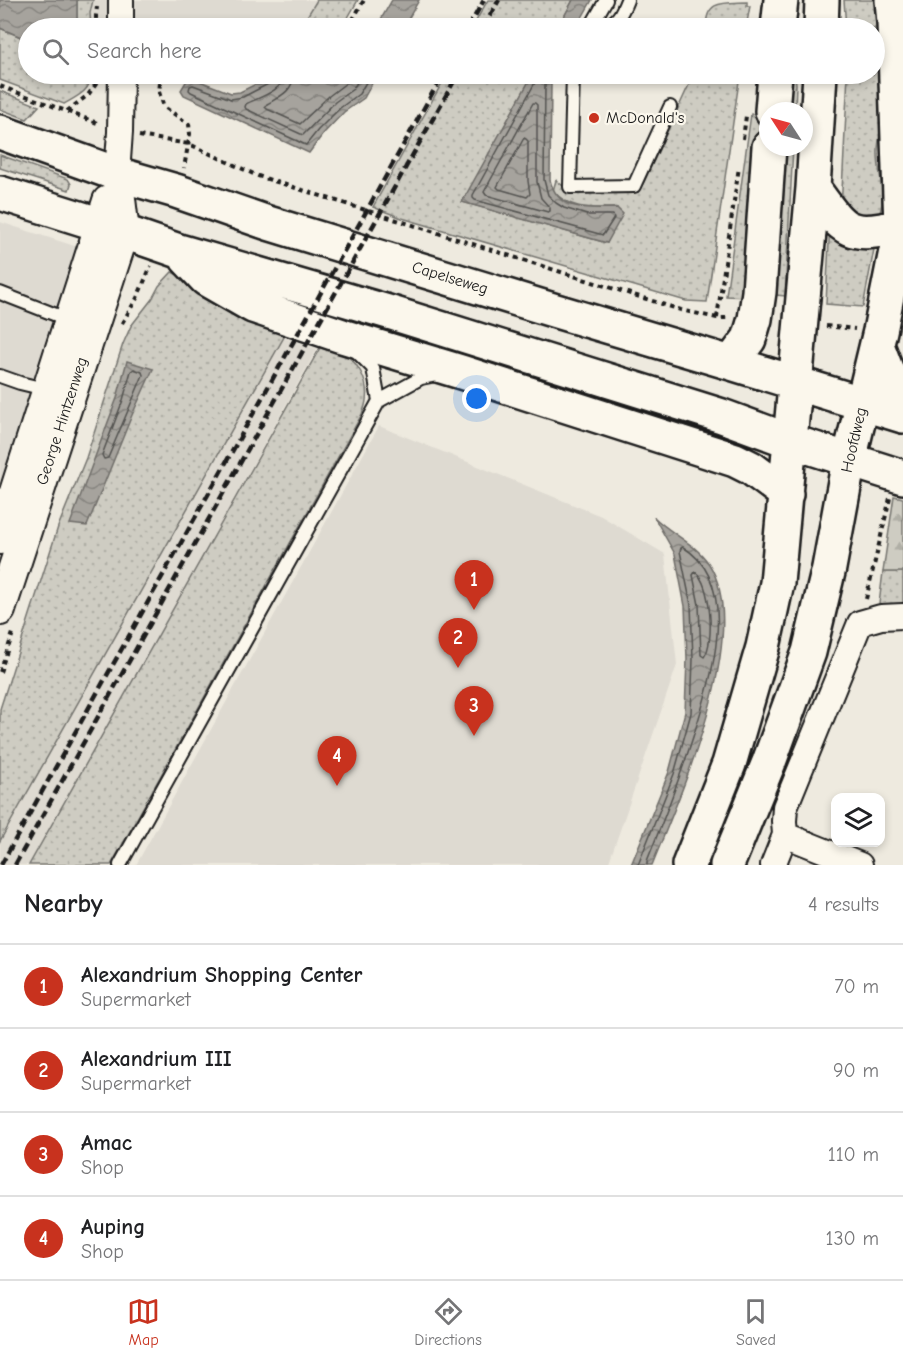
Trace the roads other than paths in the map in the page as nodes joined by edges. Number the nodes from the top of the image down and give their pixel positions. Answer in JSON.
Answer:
{"nodes":[{"id":1,"x":121,"y":0,"type":"edge"},
{"id":2,"x":606,"y":0,"type":"edge"},
{"id":3,"x":627,"y":0,"type":"edge"},
{"id":4,"x":822,"y":0,"type":"edge"},
{"id":5,"x":890,"y":7,"type":"edge"},
{"id":6,"x":121,"y":18,"type":"edge"},
{"id":7,"x":596,"y":18,"type":"edge"},
{"id":8,"x":618,"y":18,"type":"edge"},
{"id":9,"x":821,"y":18,"type":"edge"},
{"id":10,"x":120,"y":84,"type":"edge"},
{"id":11,"x":573,"y":84,"type":"edge"},
{"id":12,"x":771,"y":84,"type":"edge"},
{"id":13,"x":818,"y":84,"type":"edge"},
{"id":14,"x":763,"y":102,"type":"edge"},
{"id":15,"x":670,"y":107,"type":"dead end"},
{"id":16,"x":0,"y":132,"type":"edge"},
{"id":17,"x":756,"y":145,"type":"edge"},
{"id":18,"x":117,"y":174,"type":"junction"},
{"id":19,"x":813,"y":188,"type":"junction"},
{"id":20,"x":0,"y":193,"type":"edge"},
{"id":21,"x":902,"y":222,"type":"edge"},
{"id":22,"x":112,"y":229,"type":"junction"},
{"id":23,"x":169,"y":247,"type":"junction"},
{"id":24,"x":0,"y":293,"type":"edge"},
{"id":25,"x":93,"y":327,"type":"junction"},
{"id":26,"x":342,"y":336,"type":"junction"},
{"id":27,"x":877,"y":345,"type":"junction"},
{"id":28,"x":731,"y":363,"type":"junction"},
{"id":29,"x":461,"y":372,"type":"junction"},
{"id":30,"x":0,"y":376,"type":"edge"},
{"id":31,"x":796,"y":383,"type":"junction"},
{"id":32,"x":59,"y":393,"type":"junction"},
{"id":33,"x":903,"y":393,"type":"edge"},
{"id":34,"x":379,"y":401,"type":"junction"},
{"id":35,"x":862,"y":404,"type":"junction"},
{"id":36,"x":903,"y":416,"type":"edge"},
{"id":37,"x":790,"y":441,"type":"junction"},
{"id":38,"x":849,"y":460,"type":"junction"},
{"id":39,"x":900,"y":476,"type":"edge"},
{"id":40,"x":786,"y":494,"type":"junction"},
{"id":41,"x":0,"y":539,"type":"edge"},
{"id":42,"x":0,"y":610,"type":"edge"},
{"id":43,"x":903,"y":616,"type":"edge"},
{"id":44,"x":785,"y":835,"type":"junction"},
{"id":45,"x":120,"y":865,"type":"edge"},
{"id":46,"x":689,"y":865,"type":"edge"},
{"id":47,"x":727,"y":865,"type":"edge"},
{"id":48,"x":773,"y":865,"type":"edge"},
{"id":49,"x":860,"y":865,"type":"edge"}],
"edges":[{"from":1,"to":6,"type":"street"},
{"from":2,"to":7,"type":"lane"},
{"from":3,"to":8,"type":"lane"},
{"from":4,"to":9,"type":"main road"},
{"from":5,"to":21,"type":"main road","name":"Hoofdweg"},
{"from":10,"to":18,"type":"street"},
{"from":11,"to":15,"type":"lane"},
{"from":12,"to":14,"type":"main road"},
{"from":13,"to":19,"type":"main road"},
{"from":16,"to":18,"type":"main road","name":"Capelseweg"},
{"from":17,"to":28,"type":"main road"},
{"from":18,"to":22,"type":"street","name":"George Hintzenweg"},
{"from":18,"to":28,"type":"main road","name":"Capelseweg"},
{"from":19,"to":21,"type":"main road"},
{"from":19,"to":31,"type":"main road"},
{"from":20,"to":22,"type":"main road"},
{"from":21,"to":27,"type":"main road","name":"Hoofdweg"},
{"from":22,"to":23,"type":"main road"},
{"from":22,"to":25,"type":"street","name":"George Hintzenweg"},
{"from":23,"to":26,"type":"main road"},
{"from":23,"to":37,"type":"main road"},
{"from":24,"to":25,"type":"lane"},
{"from":25,"to":32,"type":"street","name":"George Hintzenweg"},
{"from":26,"to":29,"type":"main road"},
{"from":26,"to":34,"type":"lane"},
{"from":27,"to":33,"type":"main road"},
{"from":27,"to":35,"type":"main road","name":"Hoofdweg"},
{"from":28,"to":31,"type":"main road","name":"Capelseweg"},
{"from":29,"to":34,"type":"lane"},
{"from":29,"to":40,"type":"main road"},
{"from":30,"to":32,"type":"lane"},
{"from":31,"to":35,"type":"main road","name":"Capelseweg"},
{"from":31,"to":37,"type":"main road"},
{"from":32,"to":41,"type":"street","name":"George Hintzenweg"},
{"from":32,"to":42,"type":"street","name":"George Hintzenweg"},
{"from":34,"to":45,"type":"lane"},
{"from":35,"to":36,"type":"main road","name":"Capelseweg"},
{"from":35,"to":38,"type":"main road","name":"Hoofdweg"},
{"from":37,"to":38,"type":"main road"},
{"from":37,"to":40,"type":"main road"},
{"from":38,"to":39,"type":"main road"},
{"from":38,"to":47,"type":"main road","name":"Hoofdweg"},
{"from":40,"to":46,"type":"main road"},
{"from":43,"to":44,"type":"street"},
{"from":44,"to":48,"type":"street"},
{"from":44,"to":49,"type":"street"}]}
